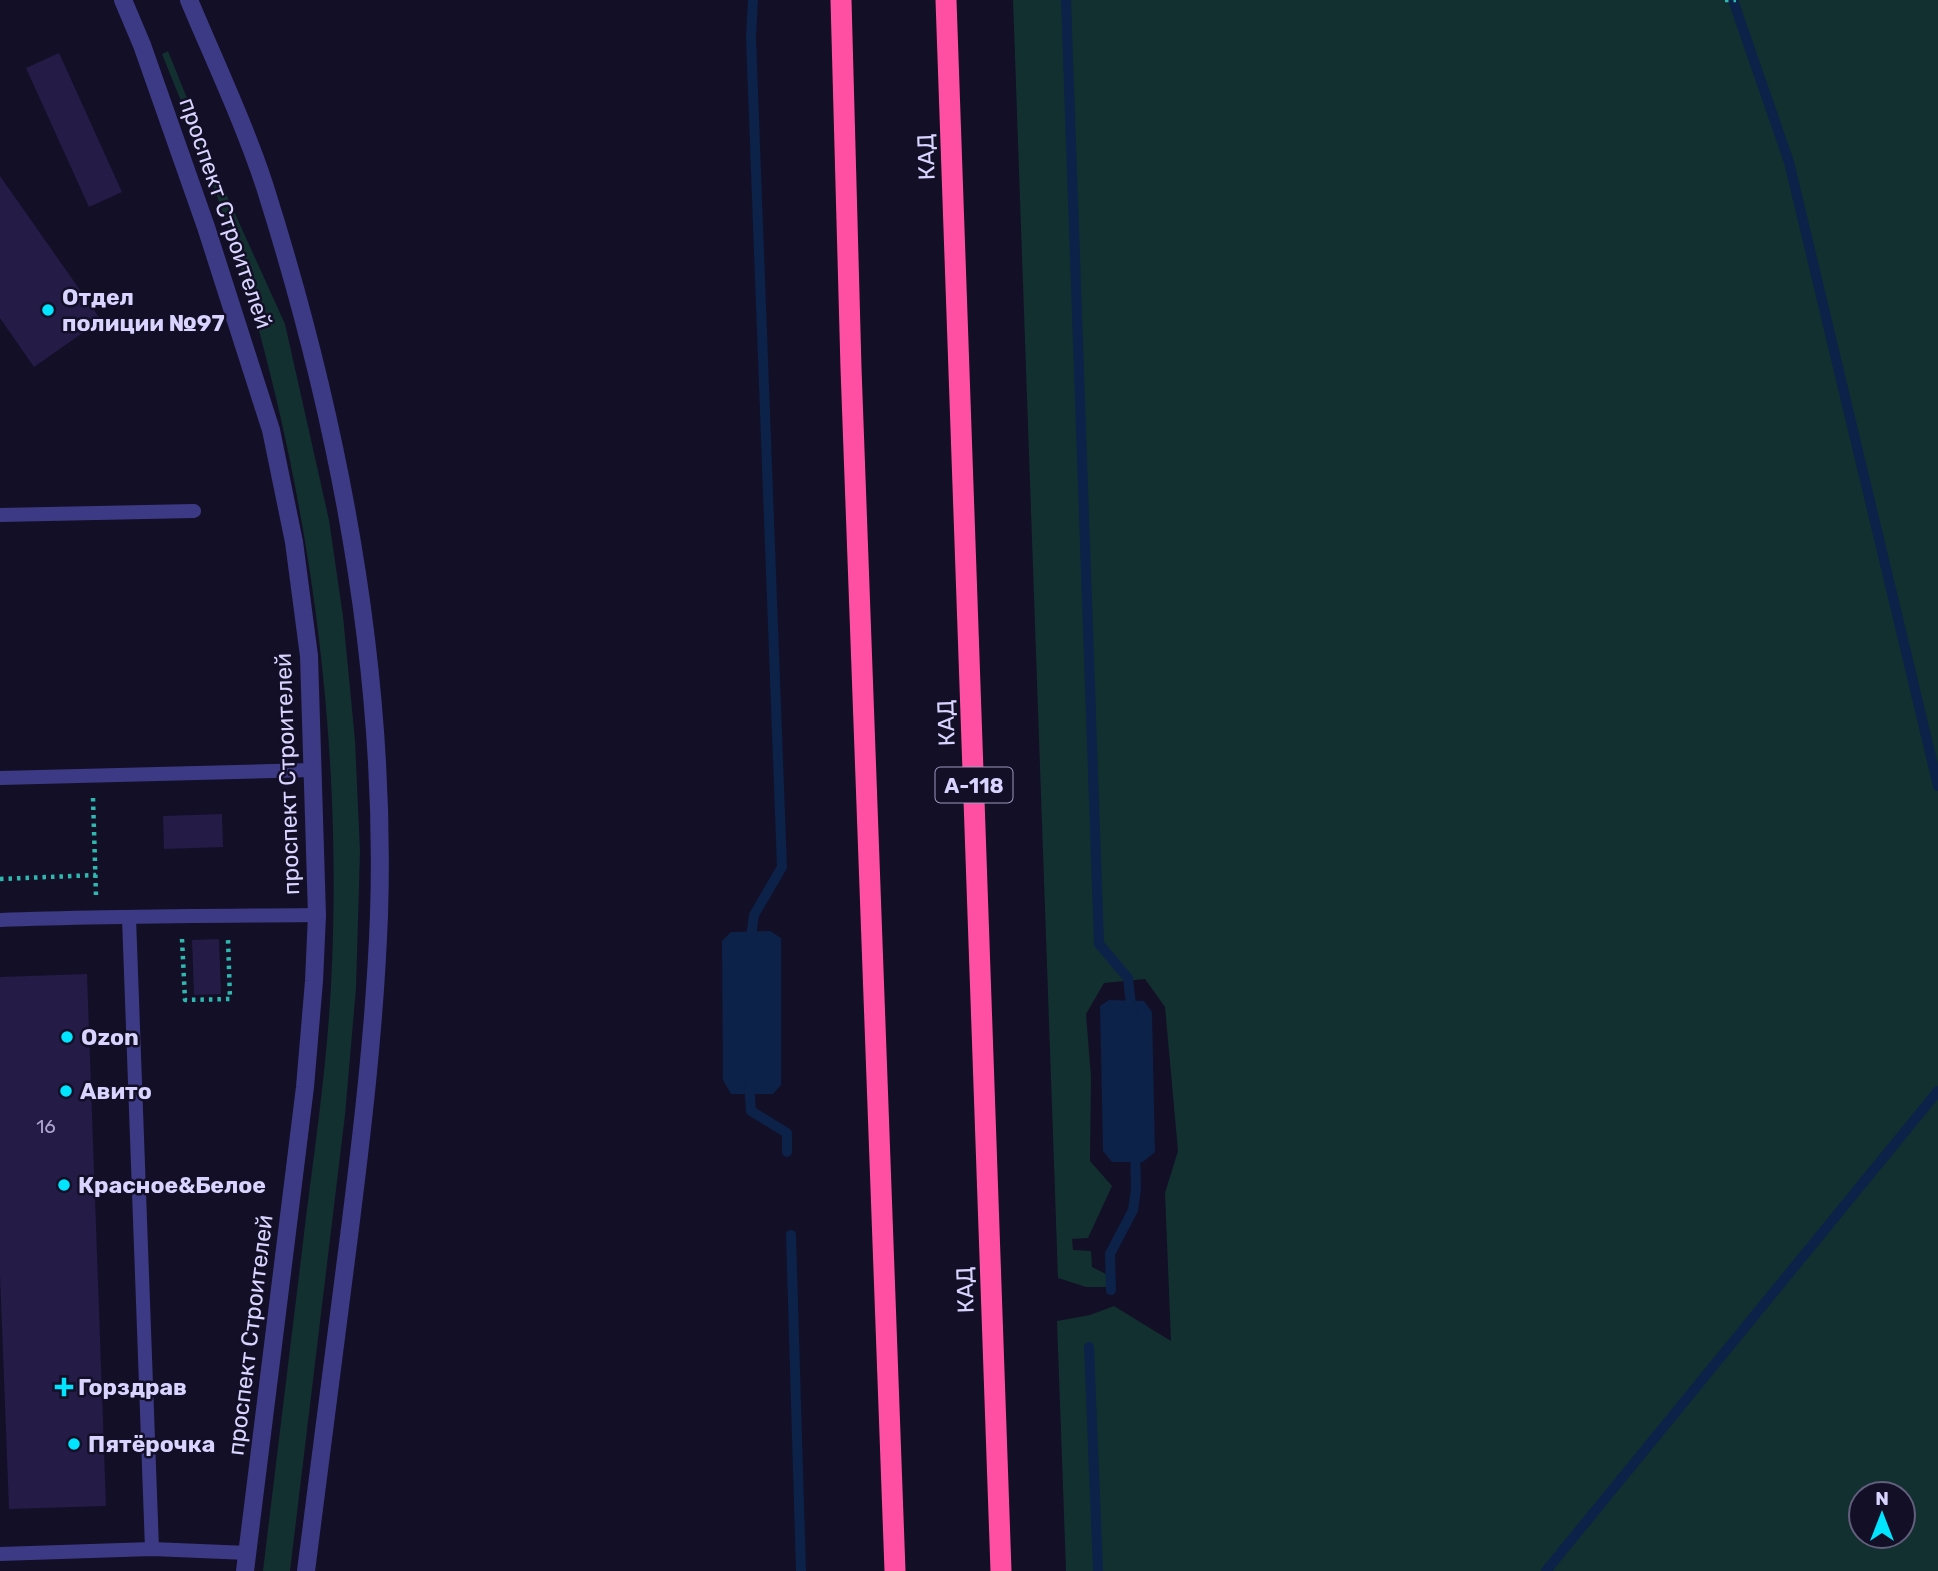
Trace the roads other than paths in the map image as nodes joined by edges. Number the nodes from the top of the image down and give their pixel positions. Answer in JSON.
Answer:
{"nodes":[{"id":1,"x":123,"y":0,"type":"edge"},
{"id":2,"x":189,"y":0,"type":"edge"},
{"id":3,"x":841,"y":0,"type":"edge"},
{"id":4,"x":946,"y":0,"type":"edge"},
{"id":5,"x":194,"y":511,"type":"dead end"},
{"id":6,"x":0,"y":516,"type":"edge"},
{"id":7,"x":313,"y":770,"type":"junction"},
{"id":8,"x":0,"y":778,"type":"edge"},
{"id":9,"x":317,"y":915,"type":"junction"},
{"id":10,"x":129,"y":918,"type":"junction"},
{"id":11,"x":0,"y":920,"type":"edge"},
{"id":12,"x":152,"y":1549,"type":"junction"},
{"id":13,"x":0,"y":1554,"type":"edge"},
{"id":14,"x":246,"y":1562,"type":"edge"},
{"id":15,"x":306,"y":1571,"type":"edge"},
{"id":16,"x":895,"y":1571,"type":"edge"},
{"id":17,"x":1002,"y":1571,"type":"edge"}],
"edges":[{"from":1,"to":7,"type":"street","name":"проспект Строителей"},
{"from":2,"to":15,"type":"street","name":"проспект Строителей"},
{"from":3,"to":16,"type":"highway"},
{"from":4,"to":17,"type":"highway","name":"КАД","number":"А-118"},
{"from":5,"to":6,"type":"lane"},
{"from":7,"to":8,"type":"lane"},
{"from":7,"to":9,"type":"street","name":"проспект Строителей"},
{"from":9,"to":10,"type":"lane"},
{"from":9,"to":14,"type":"street","name":"проспект Строителей"},
{"from":10,"to":11,"type":"lane"},
{"from":10,"to":12,"type":"lane"},
{"from":12,"to":13,"type":"lane"},
{"from":12,"to":14,"type":"lane"}]}
